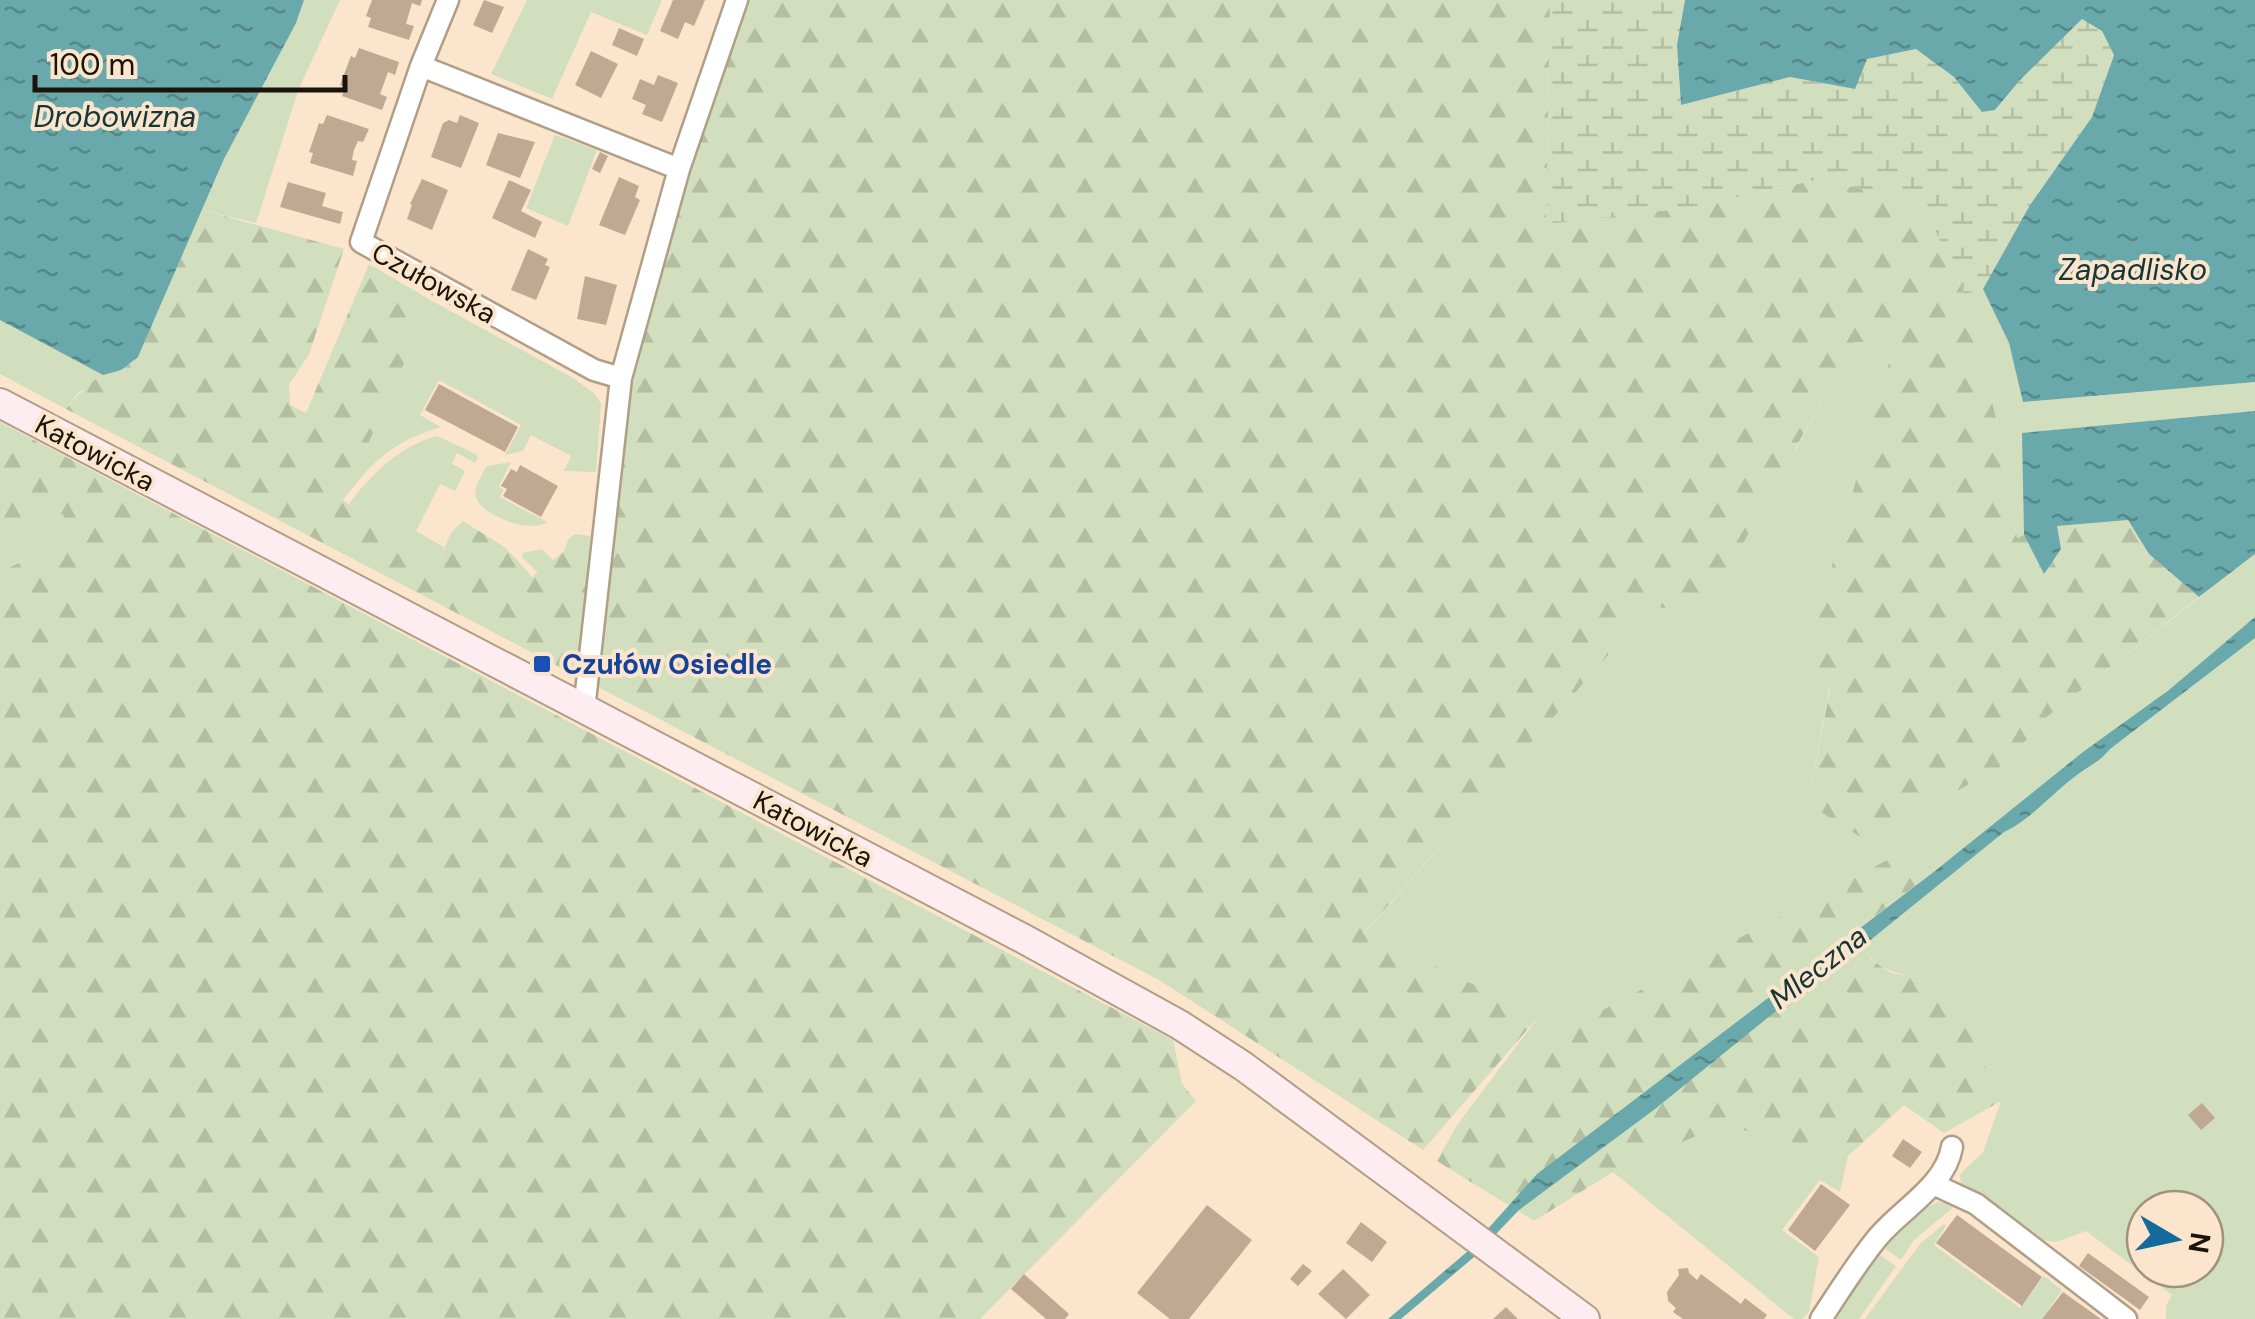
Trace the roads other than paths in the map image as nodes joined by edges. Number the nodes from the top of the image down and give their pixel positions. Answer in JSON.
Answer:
{"nodes":[{"id":1,"x":448,"y":0,"type":"edge"},
{"id":2,"x":737,"y":0,"type":"edge"},
{"id":3,"x":422,"y":66,"type":"junction"},
{"id":4,"x":678,"y":169,"type":"junction"},
{"id":5,"x":621,"y":378,"type":"junction"},
{"id":6,"x":0,"y":404,"type":"edge"},
{"id":7,"x":584,"y":710,"type":"junction"},
{"id":8,"x":1952,"y":1146,"type":"dead end"},
{"id":9,"x":1933,"y":1184,"type":"junction"},
{"id":10,"x":1586,"y":1319,"type":"edge"},
{"id":11,"x":1821,"y":1319,"type":"edge"},
{"id":12,"x":2126,"y":1319,"type":"edge"}],
"edges":[{"from":1,"to":3,"type":"street","name":"Czułowska"},
{"from":2,"to":4,"type":"street"},
{"from":3,"to":4,"type":"street"},
{"from":3,"to":5,"type":"street","name":"Czułowska"},
{"from":4,"to":5,"type":"street"},
{"from":5,"to":7,"type":"street"},
{"from":6,"to":7,"type":"main road","name":"Katowicka"},
{"from":7,"to":10,"type":"main road","name":"Katowicka"},
{"from":8,"to":9,"type":"street"},
{"from":9,"to":11,"type":"street"},
{"from":9,"to":12,"type":"street"}]}
